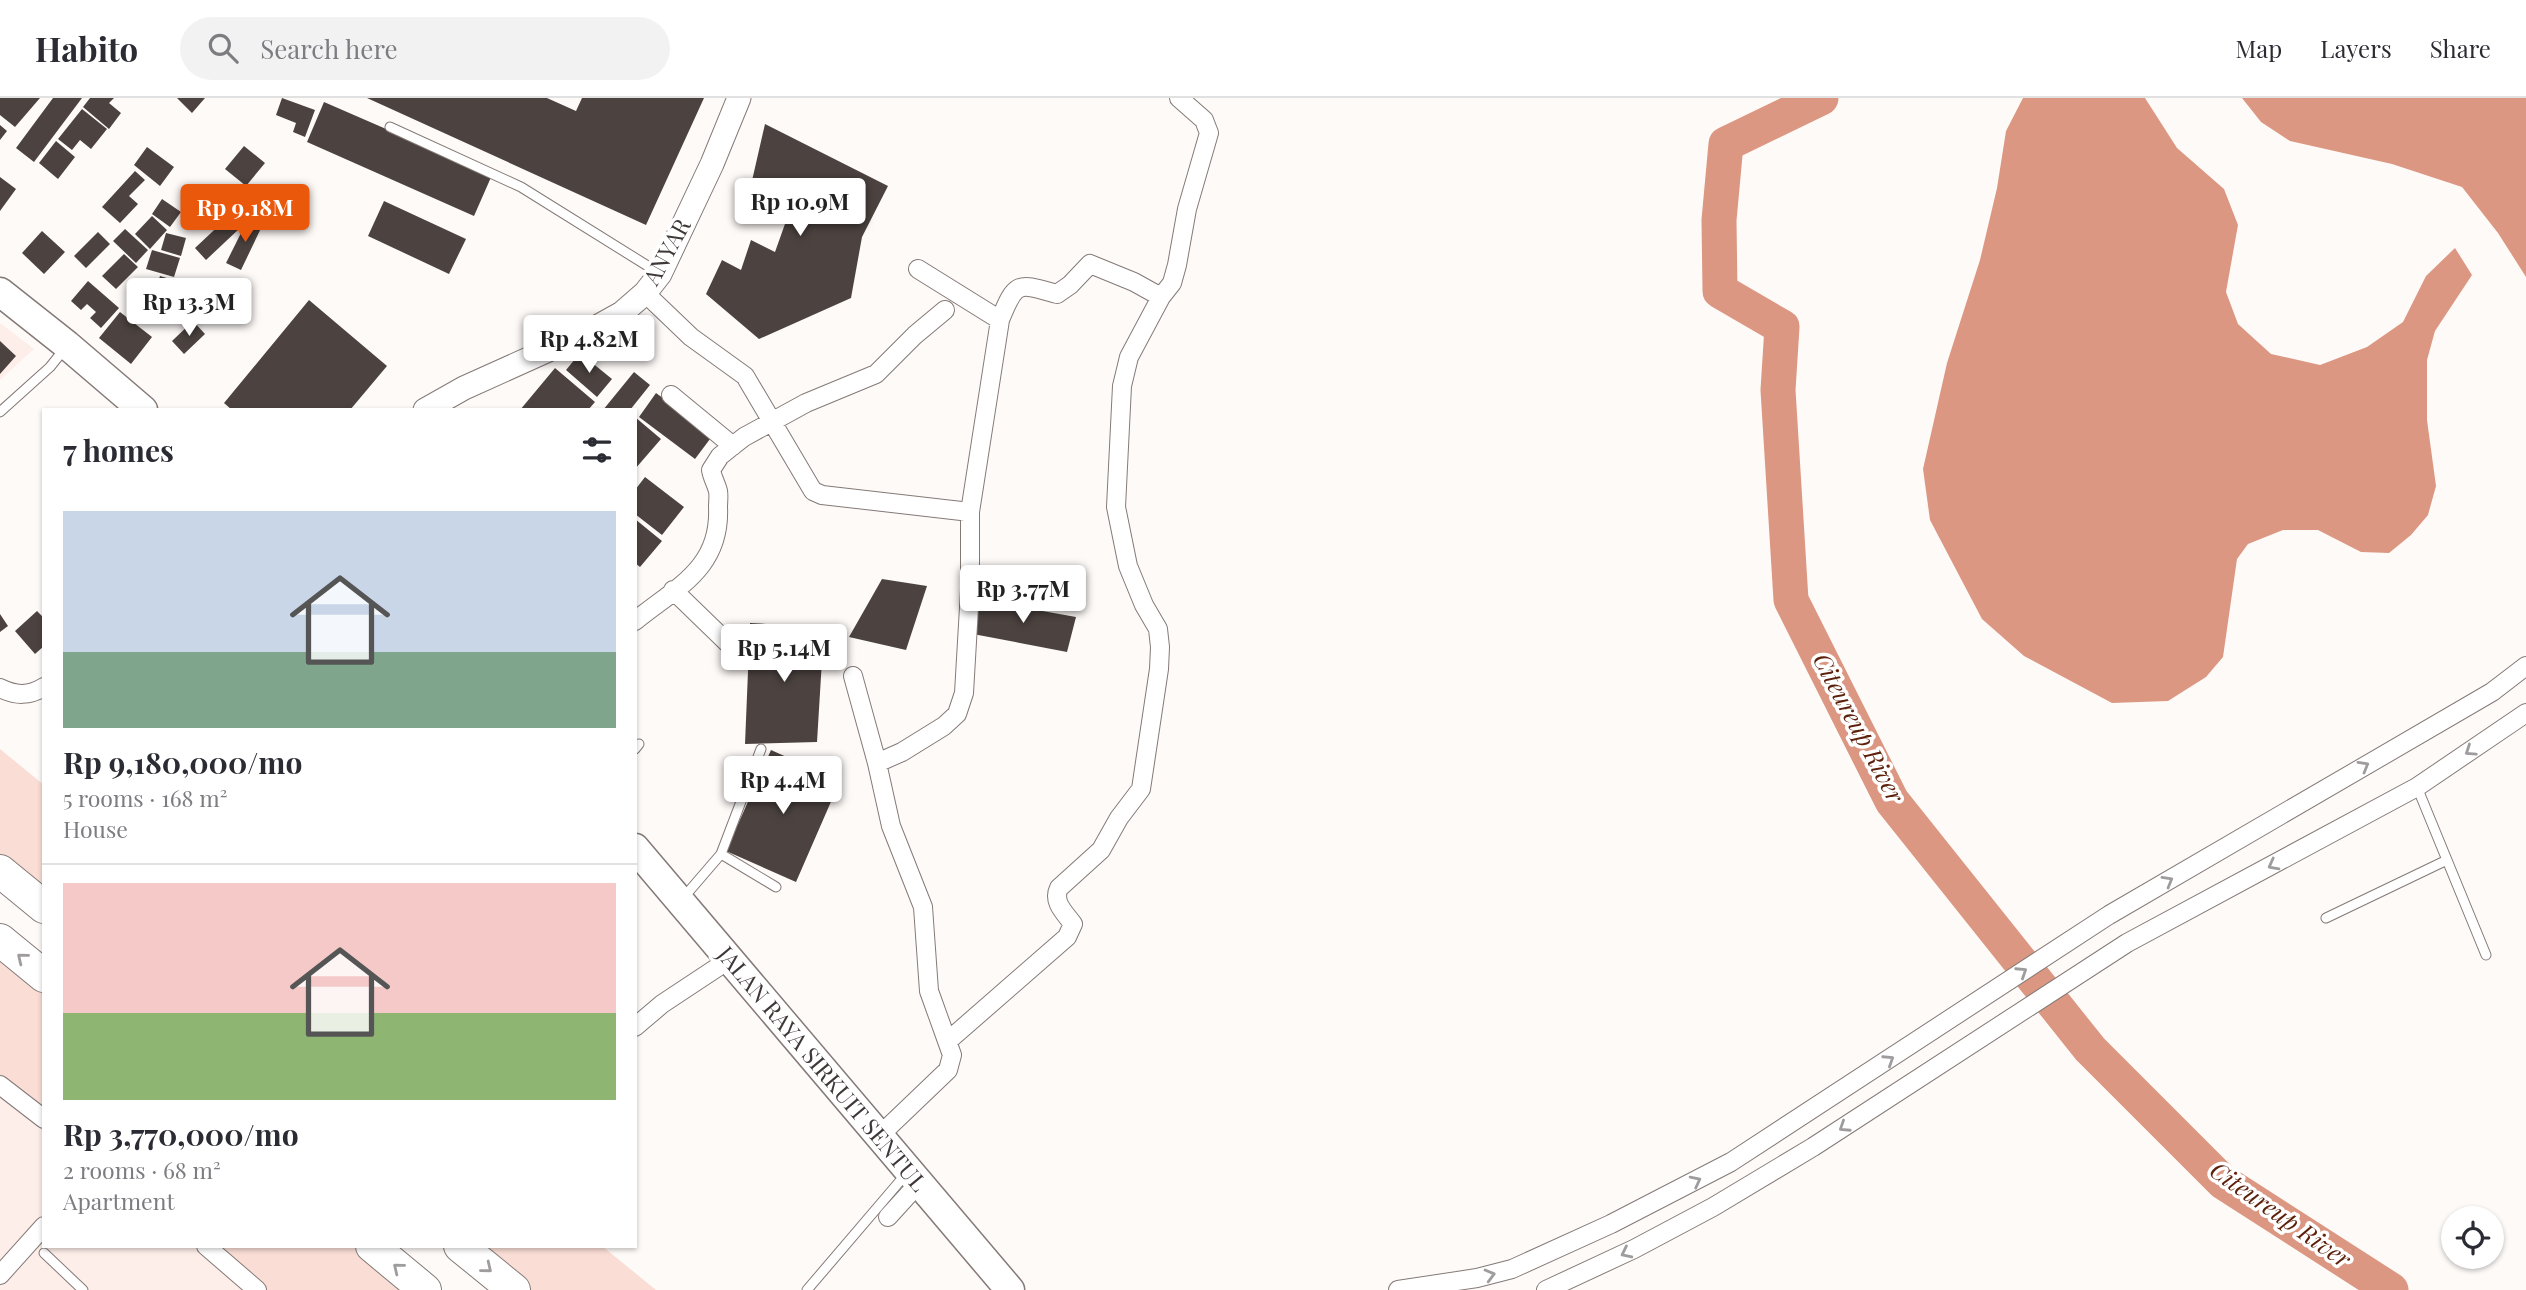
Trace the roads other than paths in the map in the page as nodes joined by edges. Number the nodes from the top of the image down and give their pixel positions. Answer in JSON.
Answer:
{"nodes":[{"id":1,"x":739,"y":98,"type":"edge"},
{"id":2,"x":1179,"y":98,"type":"edge"},
{"id":3,"x":390,"y":127,"type":"dead end"},
{"id":4,"x":918,"y":269,"type":"dead end"},
{"id":5,"x":660,"y":274,"type":"junction"},
{"id":6,"x":0,"y":292,"type":"edge"},
{"id":7,"x":645,"y":293,"type":"junction"},
{"id":8,"x":1161,"y":297,"type":"junction"},
{"id":9,"x":945,"y":310,"type":"dead end"},
{"id":10,"x":1000,"y":320,"type":"junction"},
{"id":11,"x":67,"y":345,"type":"junction"},
{"id":12,"x":671,"y":396,"type":"dead end"},
{"id":13,"x":141,"y":408,"type":"edge"},
{"id":14,"x":429,"y":408,"type":"edge"},
{"id":15,"x":0,"y":412,"type":"edge"},
{"id":16,"x":773,"y":421,"type":"junction"},
{"id":17,"x":733,"y":446,"type":"junction"},
{"id":18,"x":970,"y":512,"type":"junction"},
{"id":19,"x":673,"y":590,"type":"junction"},
{"id":20,"x":637,"y":619,"type":"edge"},
{"id":21,"x":738,"y":653,"type":"dead end"},
{"id":22,"x":2526,"y":666,"type":"edge"},
{"id":23,"x":853,"y":676,"type":"dead end"},
{"id":24,"x":0,"y":688,"type":"edge"},
{"id":25,"x":42,"y":688,"type":"edge"},
{"id":26,"x":2526,"y":713,"type":"edge"},
{"id":27,"x":761,"y":749,"type":"dead end"},
{"id":28,"x":877,"y":763,"type":"junction"},
{"id":29,"x":2417,"y":787,"type":"junction"},
{"id":30,"x":637,"y":850,"type":"edge"},
{"id":31,"x":720,"y":854,"type":"junction"},
{"id":32,"x":2447,"y":860,"type":"junction"},
{"id":33,"x":0,"y":871,"type":"edge"},
{"id":34,"x":776,"y":887,"type":"dead end"},
{"id":35,"x":681,"y":900,"type":"junction"},
{"id":36,"x":42,"y":904,"type":"edge"},
{"id":37,"x":2326,"y":918,"type":"dead end"},
{"id":38,"x":0,"y":940,"type":"edge"},
{"id":39,"x":2486,"y":955,"type":"dead end"},
{"id":40,"x":730,"y":959,"type":"junction"},
{"id":41,"x":42,"y":974,"type":"edge"},
{"id":42,"x":1945,"y":1023,"type":"junction"},
{"id":43,"x":637,"y":1025,"type":"edge"},
{"id":44,"x":949,"y":1040,"type":"junction"},
{"id":45,"x":1960,"y":1050,"type":"junction"},
{"id":46,"x":0,"y":1085,"type":"edge"},
{"id":47,"x":42,"y":1117,"type":"edge"},
{"id":48,"x":878,"y":1137,"type":"junction"},
{"id":49,"x":913,"y":1178,"type":"junction"},
{"id":50,"x":888,"y":1217,"type":"dead end"},
{"id":51,"x":42,"y":1228,"type":"edge"},
{"id":52,"x":208,"y":1248,"type":"edge"},
{"id":53,"x":374,"y":1248,"type":"edge"},
{"id":54,"x":462,"y":1248,"type":"edge"},
{"id":55,"x":44,"y":1254,"type":"dead end"},
{"id":56,"x":0,"y":1275,"type":"edge"},
{"id":57,"x":83,"y":1290,"type":"edge"},
{"id":58,"x":257,"y":1290,"type":"edge"},
{"id":59,"x":425,"y":1290,"type":"edge"},
{"id":60,"x":514,"y":1290,"type":"edge"},
{"id":61,"x":807,"y":1290,"type":"edge"},
{"id":62,"x":1010,"y":1290,"type":"edge"},
{"id":63,"x":1398,"y":1290,"type":"edge"},
{"id":64,"x":1546,"y":1290,"type":"edge"}],
"edges":[{"from":1,"to":5,"type":"street","name":"ANYAR"},
{"from":2,"to":8,"type":"street"},
{"from":3,"to":5,"type":"lane"},
{"from":4,"to":10,"type":"street"},
{"from":5,"to":7,"type":"street","name":"ANYAR"},
{"from":6,"to":11,"type":"main road"},
{"from":7,"to":14,"type":"street","name":"ANYAR"},
{"from":7,"to":16,"type":"street"},
{"from":8,"to":10,"type":"street"},
{"from":8,"to":44,"type":"street"},
{"from":9,"to":16,"type":"street"},
{"from":10,"to":18,"type":"street"},
{"from":11,"to":13,"type":"main road"},
{"from":11,"to":15,"type":"lane"},
{"from":12,"to":17,"type":"street"},
{"from":16,"to":17,"type":"street"},
{"from":16,"to":18,"type":"street"},
{"from":17,"to":19,"type":"street"},
{"from":18,"to":28,"type":"street"},
{"from":19,"to":20,"type":"street"},
{"from":19,"to":21,"type":"street"},
{"from":42,"to":22,"type":"street","one_way":true},
{"from":23,"to":28,"type":"street"},
{"from":24,"to":25,"type":"street"},
{"from":26,"to":29,"type":"street","one_way":true},
{"from":27,"to":31,"type":"lane"},
{"from":28,"to":44,"type":"street"},
{"from":29,"to":32,"type":"lane"},
{"from":29,"to":45,"type":"street","one_way":true},
{"from":30,"to":35,"type":"main road","name":"JALAN RAYA SIRKUIT SENTUL"},
{"from":31,"to":34,"type":"lane"},
{"from":31,"to":35,"type":"lane"},
{"from":32,"to":37,"type":"lane"},
{"from":32,"to":39,"type":"lane"},
{"from":33,"to":36,"type":"highway"},
{"from":35,"to":40,"type":"main road","name":"JALAN RAYA SIRKUIT SENTUL"},
{"from":41,"to":38,"type":"highway","one_way":true},
{"from":40,"to":43,"type":"street"},
{"from":40,"to":48,"type":"main road","name":"JALAN RAYA SIRKUIT SENTUL"},
{"from":42,"to":45,"type":"street"},
{"from":63,"to":42,"type":"street","one_way":true},
{"from":44,"to":48,"type":"street"},
{"from":45,"to":64,"type":"street","one_way":true},
{"from":46,"to":47,"type":"street"},
{"from":48,"to":49,"type":"main road","name":"JALAN RAYA SIRKUIT SENTUL"},
{"from":49,"to":50,"type":"street"},
{"from":49,"to":61,"type":"lane"},
{"from":49,"to":62,"type":"main road","name":"JALAN RAYA SIRKUIT SENTUL"},
{"from":51,"to":56,"type":"street"},
{"from":52,"to":58,"type":"street"},
{"from":59,"to":53,"type":"highway","one_way":true},
{"from":54,"to":60,"type":"highway","one_way":true},
{"from":55,"to":57,"type":"lane"}]}
